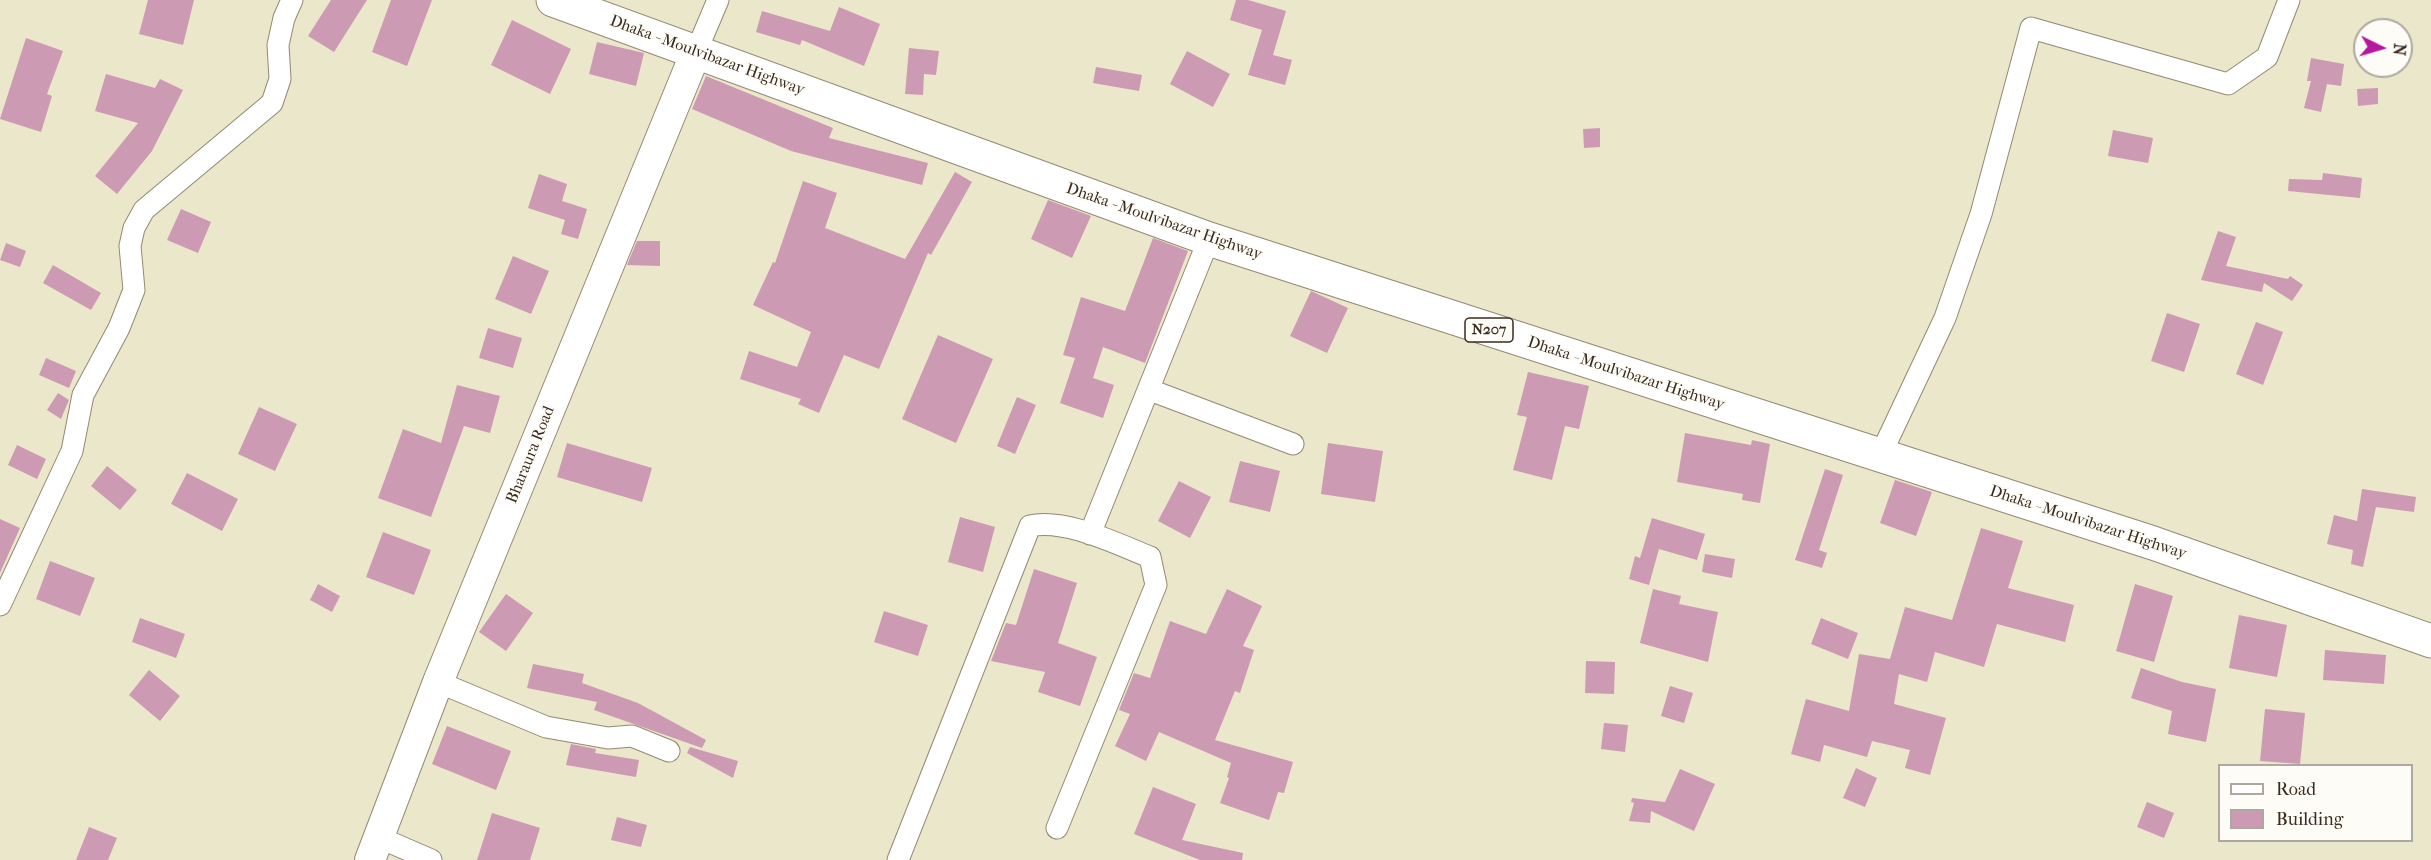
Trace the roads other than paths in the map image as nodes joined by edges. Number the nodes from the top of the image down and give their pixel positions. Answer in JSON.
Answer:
{"nodes":[{"id":1,"x":292,"y":0,"type":"edge"},
{"id":2,"x":553,"y":0,"type":"edge"},
{"id":3,"x":718,"y":0,"type":"edge"},
{"id":4,"x":2289,"y":0,"type":"edge"},
{"id":5,"x":696,"y":52,"type":"junction"},
{"id":6,"x":1209,"y":239,"type":"junction"},
{"id":7,"x":1150,"y":390,"type":"junction"},
{"id":8,"x":1293,"y":444,"type":"dead end"},
{"id":9,"x":1880,"y":456,"type":"junction"},
{"id":10,"x":1090,"y":534,"type":"junction"},
{"id":11,"x":0,"y":605,"type":"edge"},
{"id":12,"x":2431,"y":641,"type":"edge"},
{"id":13,"x":438,"y":682,"type":"junction"},
{"id":14,"x":669,"y":751,"type":"dead end"},
{"id":15,"x":1057,"y":828,"type":"dead end"},
{"id":16,"x":374,"y":849,"type":"edge"},
{"id":17,"x":431,"y":860,"type":"edge"},
{"id":18,"x":898,"y":860,"type":"edge"}],
"edges":[{"from":1,"to":11,"type":"street"},
{"from":2,"to":5,"type":"highway","name":"Dhaka - Moulvibazar Highway","number":"N207"},
{"from":3,"to":5,"type":"street"},
{"from":4,"to":9,"type":"street"},
{"from":5,"to":6,"type":"highway","name":"Dhaka - Moulvibazar Highway","number":"N207"},
{"from":5,"to":13,"type":"main road","name":"Bharaura Road"},
{"from":6,"to":7,"type":"street"},
{"from":6,"to":9,"type":"highway","name":"Dhaka - Moulvibazar Highway","number":"N207"},
{"from":7,"to":8,"type":"street"},
{"from":7,"to":10,"type":"street"},
{"from":9,"to":12,"type":"highway","name":"Dhaka - Moulvibazar Highway","number":"N207"},
{"from":10,"to":15,"type":"street"},
{"from":10,"to":18,"type":"street"},
{"from":13,"to":14,"type":"street"},
{"from":13,"to":16,"type":"main road","name":"Bharaura Road"},
{"from":16,"to":17,"type":"street"}]}
